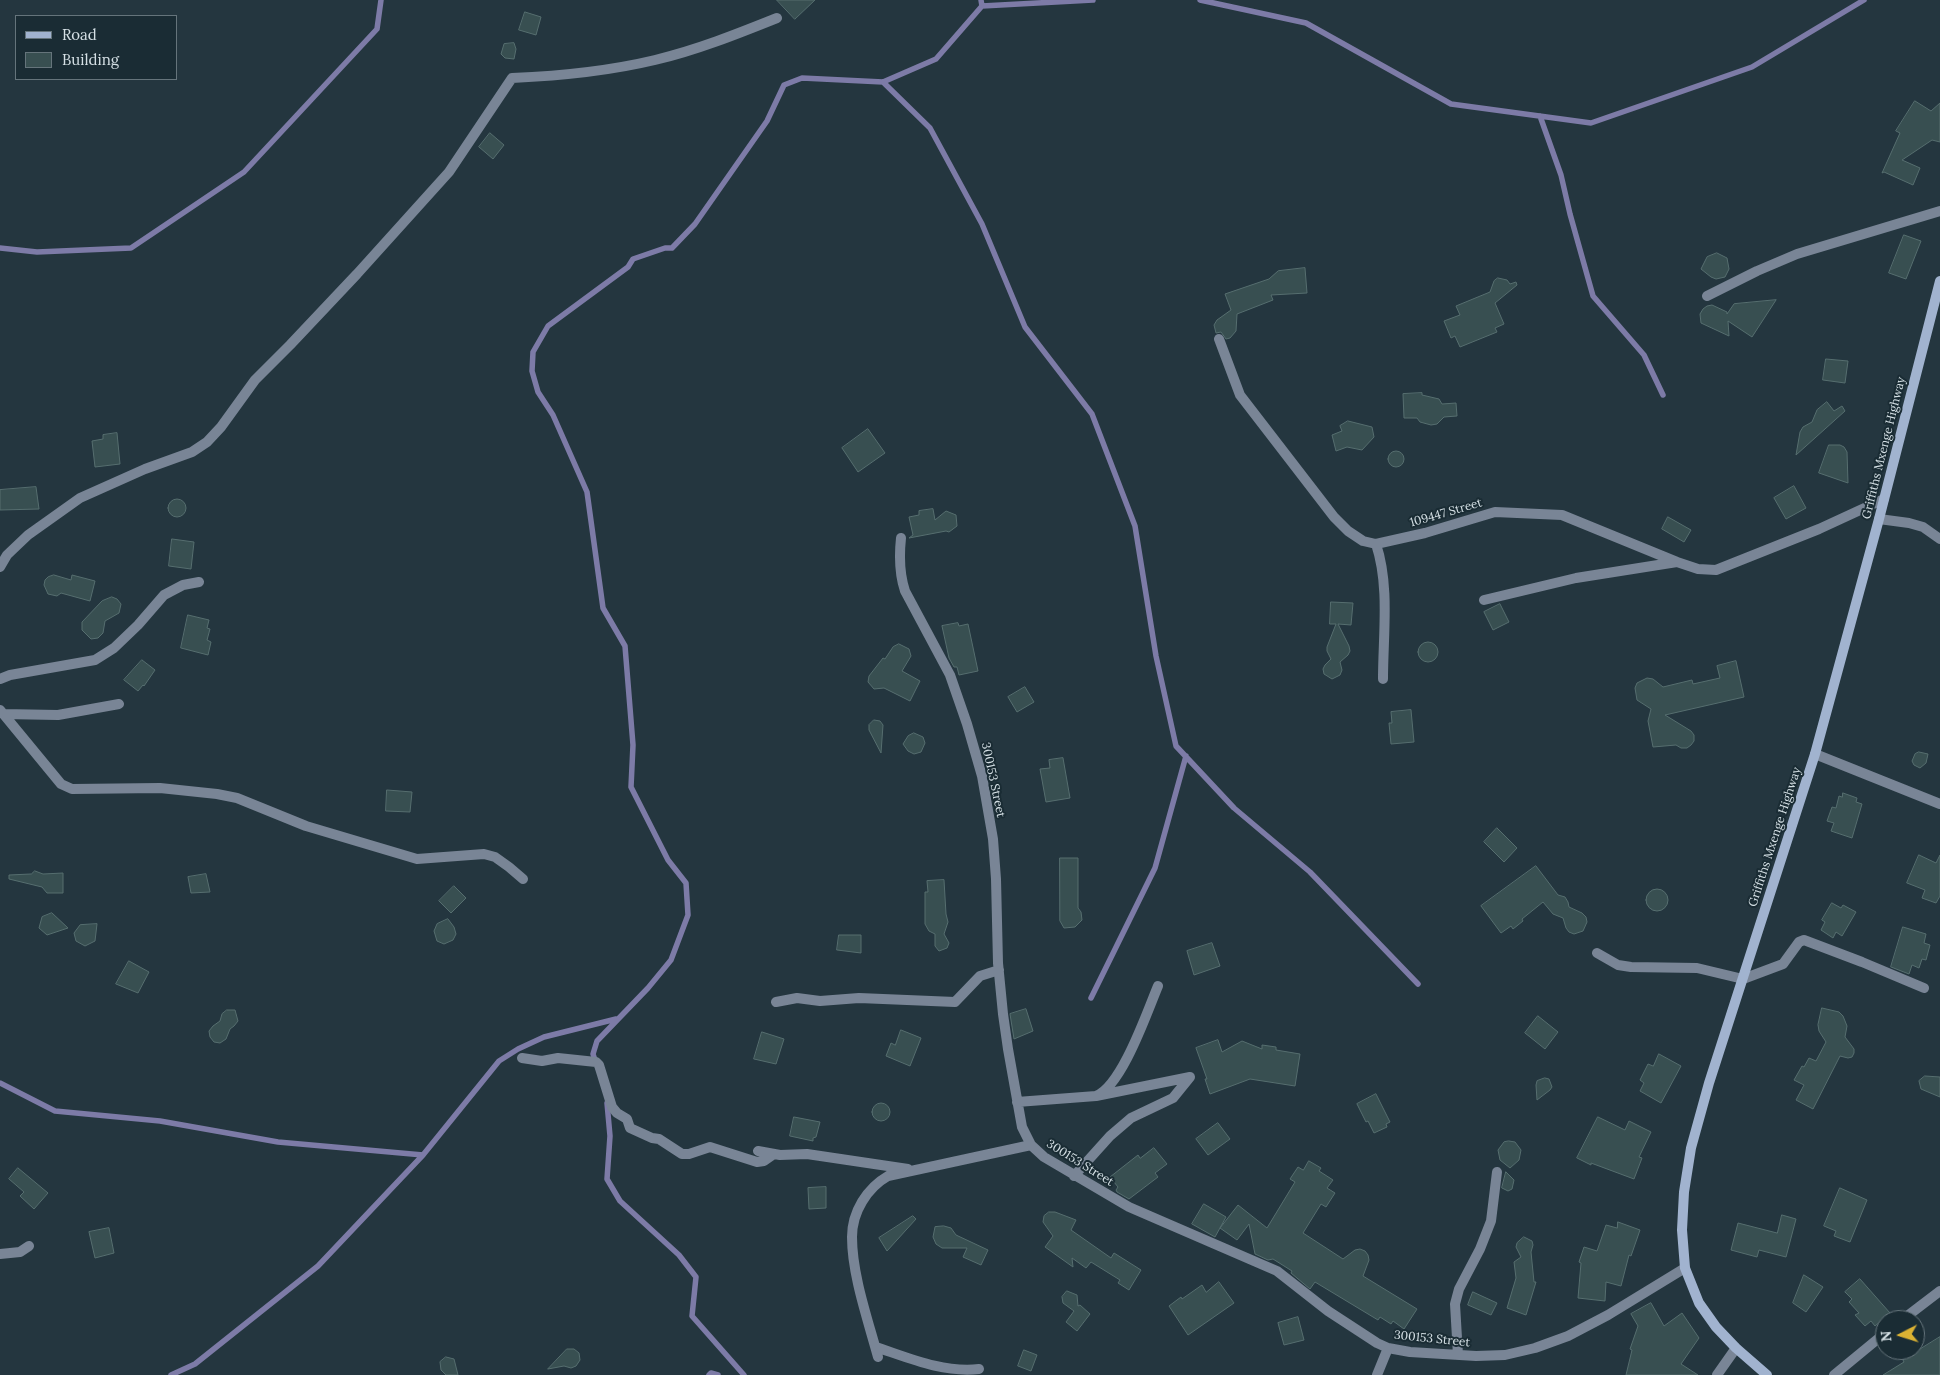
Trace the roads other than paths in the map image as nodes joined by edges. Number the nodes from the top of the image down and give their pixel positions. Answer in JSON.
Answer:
{"nodes":[{"id":1,"x":777,"y":18,"type":"dead end"},
{"id":2,"x":1940,"y":211,"type":"edge"},
{"id":3,"x":1940,"y":281,"type":"edge"},
{"id":4,"x":1707,"y":296,"type":"dead end"},
{"id":5,"x":1219,"y":339,"type":"dead end"},
{"id":6,"x":1884,"y":499,"type":"junction"},
{"id":7,"x":1879,"y":519,"type":"junction"},
{"id":8,"x":901,"y":538,"type":"dead end"},
{"id":9,"x":1940,"y":539,"type":"edge"},
{"id":10,"x":1376,"y":544,"type":"junction"},
{"id":11,"x":1677,"y":562,"type":"junction"},
{"id":12,"x":0,"y":567,"type":"edge"},
{"id":13,"x":199,"y":582,"type":"dead end"},
{"id":14,"x":1484,"y":600,"type":"dead end"},
{"id":15,"x":0,"y":679,"type":"edge"},
{"id":16,"x":1383,"y":679,"type":"dead end"},
{"id":17,"x":118,"y":704,"type":"dead end"},
{"id":18,"x":2,"y":712,"type":"edge"},
{"id":19,"x":1815,"y":754,"type":"junction"},
{"id":20,"x":1940,"y":804,"type":"edge"},
{"id":21,"x":523,"y":879,"type":"dead end"},
{"id":22,"x":1597,"y":953,"type":"dead end"},
{"id":23,"x":999,"y":970,"type":"junction"},
{"id":24,"x":1743,"y":979,"type":"junction"},
{"id":25,"x":1158,"y":986,"type":"dead end"},
{"id":26,"x":1924,"y":988,"type":"dead end"},
{"id":27,"x":776,"y":1002,"type":"dead end"},
{"id":28,"x":522,"y":1058,"type":"dead end"},
{"id":29,"x":1096,"y":1096,"type":"junction"},
{"id":30,"x":1017,"y":1102,"type":"junction"},
{"id":31,"x":1031,"y":1145,"type":"junction"},
{"id":32,"x":758,"y":1151,"type":"dead end"},
{"id":33,"x":774,"y":1154,"type":"junction"},
{"id":34,"x":916,"y":1170,"type":"junction"},
{"id":35,"x":1497,"y":1172,"type":"dead end"},
{"id":36,"x":1074,"y":1176,"type":"junction"},
{"id":37,"x":29,"y":1246,"type":"dead end"},
{"id":38,"x":0,"y":1254,"type":"edge"},
{"id":39,"x":1685,"y":1268,"type":"junction"},
{"id":40,"x":1940,"y":1291,"type":"edge"},
{"id":41,"x":1915,"y":1310,"type":"edge"},
{"id":42,"x":1875,"y":1341,"type":"edge"},
{"id":43,"x":1388,"y":1348,"type":"junction"},
{"id":44,"x":1736,"y":1348,"type":"junction"},
{"id":45,"x":1458,"y":1355,"type":"junction"},
{"id":46,"x":979,"y":1369,"type":"dead end"},
{"id":47,"x":1377,"y":1375,"type":"edge"},
{"id":48,"x":1717,"y":1375,"type":"edge"},
{"id":49,"x":1767,"y":1375,"type":"edge"},
{"id":50,"x":1834,"y":1375,"type":"edge"}],
"edges":[{"from":1,"to":12,"type":"street"},
{"from":2,"to":4,"type":"street"},
{"from":3,"to":6,"type":"street","name":"Griffiths Mxenge Highway"},
{"from":5,"to":10,"type":"street"},
{"from":6,"to":7,"type":"street","name":"Griffiths Mxenge Highway"},
{"from":6,"to":11,"type":"street","name":"109447 Street"},
{"from":7,"to":9,"type":"street"},
{"from":7,"to":19,"type":"street","name":"Griffiths Mxenge Highway"},
{"from":8,"to":23,"type":"street","name":"300153 Street"},
{"from":10,"to":11,"type":"street","name":"109447 Street"},
{"from":10,"to":16,"type":"street"},
{"from":11,"to":14,"type":"street"},
{"from":13,"to":15,"type":"street"},
{"from":17,"to":18,"type":"street"},
{"from":18,"to":21,"type":"street"},
{"from":19,"to":20,"type":"street"},
{"from":19,"to":24,"type":"street","name":"Griffiths Mxenge Highway"},
{"from":22,"to":24,"type":"street"},
{"from":23,"to":27,"type":"street"},
{"from":23,"to":30,"type":"street","name":"300153 Street"},
{"from":24,"to":26,"type":"street"},
{"from":24,"to":39,"type":"street","name":"Griffiths Mxenge Highway"},
{"from":25,"to":29,"type":"street"},
{"from":28,"to":33,"type":"street"},
{"from":29,"to":30,"type":"street"},
{"from":29,"to":36,"type":"street"},
{"from":30,"to":31,"type":"street","name":"300153 Street"},
{"from":31,"to":34,"type":"street"},
{"from":31,"to":36,"type":"street","name":"300153 Street"},
{"from":32,"to":33,"type":"street"},
{"from":33,"to":34,"type":"street"},
{"from":34,"to":46,"type":"street"},
{"from":35,"to":45,"type":"street"},
{"from":36,"to":43,"type":"street","name":"300153 Street"},
{"from":37,"to":38,"type":"street"},
{"from":39,"to":44,"type":"street","name":"Griffiths Mxenge Highway"},
{"from":39,"to":45,"type":"street","name":"300153 Street"},
{"from":40,"to":41,"type":"street"},
{"from":42,"to":50,"type":"street"},
{"from":43,"to":45,"type":"street","name":"300153 Street"},
{"from":43,"to":47,"type":"street"},
{"from":44,"to":48,"type":"street"},
{"from":44,"to":49,"type":"street","name":"Griffiths Mxenge Highway"}]}
